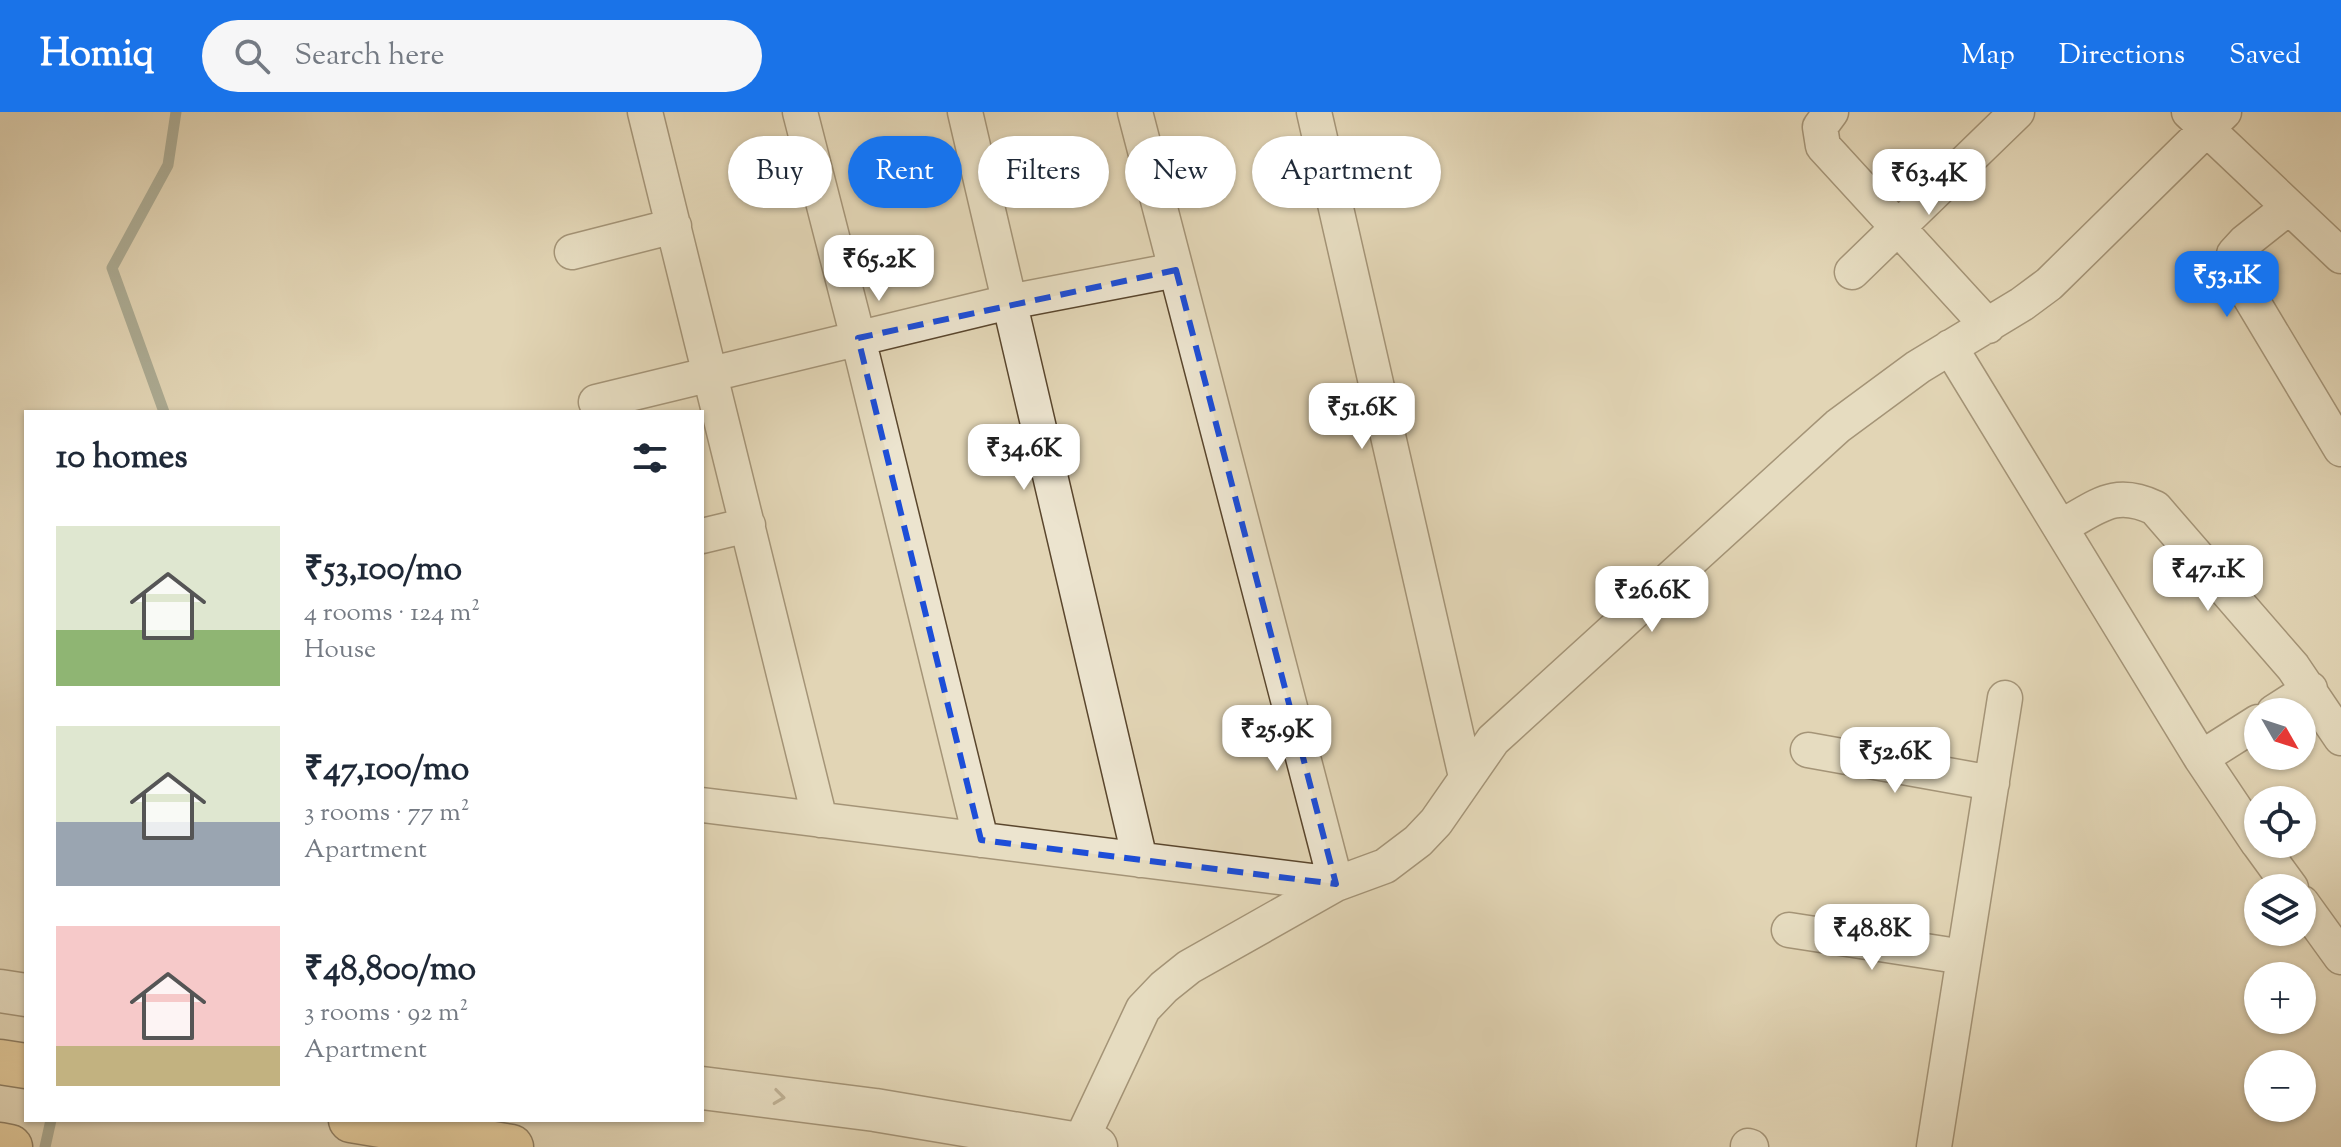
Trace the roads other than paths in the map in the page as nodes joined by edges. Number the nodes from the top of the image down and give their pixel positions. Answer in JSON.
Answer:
{"nodes":[{"id":1,"x":645,"y":112,"type":"edge"},
{"id":2,"x":800,"y":112,"type":"edge"},
{"id":3,"x":965,"y":112,"type":"edge"},
{"id":4,"x":1135,"y":112,"type":"edge"},
{"id":5,"x":1314,"y":112,"type":"edge"},
{"id":6,"x":1831,"y":112,"type":"edge"},
{"id":7,"x":2017,"y":112,"type":"edge"},
{"id":8,"x":2206,"y":118,"type":"edge"},
{"id":9,"x":2289,"y":207,"type":"junction"},
{"id":10,"x":674,"y":226,"type":"junction"},
{"id":11,"x":1899,"y":227,"type":"junction"},
{"id":12,"x":572,"y":252,"type":"dead end"},
{"id":13,"x":2341,"y":256,"type":"edge"},
{"id":14,"x":1176,"y":270,"type":"junction"},
{"id":15,"x":1852,"y":272,"type":"dead end"},
{"id":16,"x":1009,"y":302,"type":"junction"},
{"id":17,"x":1988,"y":326,"type":"junction"},
{"id":18,"x":858,"y":338,"type":"junction"},
{"id":19,"x":1950,"y":347,"type":"junction"},
{"id":20,"x":711,"y":374,"type":"junction"},
{"id":21,"x":596,"y":402,"type":"dead end"},
{"id":22,"x":2341,"y":449,"type":"edge"},
{"id":23,"x":748,"y":525,"type":"junction"},
{"id":24,"x":2060,"y":527,"type":"junction"},
{"id":25,"x":704,"y":536,"type":"edge"},
{"id":26,"x":2310,"y":689,"type":"junction"},
{"id":27,"x":2005,"y":698,"type":"dead end"},
{"id":28,"x":2296,"y":698,"type":"edge"},
{"id":29,"x":2244,"y":731,"type":"edge"},
{"id":30,"x":2341,"y":738,"type":"edge"},
{"id":31,"x":1808,"y":750,"type":"dead end"},
{"id":32,"x":2201,"y":758,"type":"junction"},
{"id":33,"x":1466,"y":777,"type":"junction"},
{"id":34,"x":1992,"y":783,"type":"junction"},
{"id":35,"x":704,"y":805,"type":"edge"},
{"id":36,"x":820,"y":820,"type":"junction"},
{"id":37,"x":2244,"y":822,"type":"edge"},
{"id":38,"x":981,"y":840,"type":"junction"},
{"id":39,"x":1140,"y":860,"type":"junction"},
{"id":40,"x":1336,"y":884,"type":"junction"},
{"id":41,"x":2316,"y":922,"type":"edge"},
{"id":42,"x":1789,"y":930,"type":"dead end"},
{"id":43,"x":1964,"y":957,"type":"junction"},
{"id":44,"x":2341,"y":957,"type":"edge"},
{"id":45,"x":0,"y":1062,"type":"edge"},
{"id":46,"x":24,"y":1066,"type":"edge"},
{"id":47,"x":704,"y":1088,"type":"edge"},
{"id":48,"x":363,"y":1122,"type":"edge"},
{"id":49,"x":0,"y":1145,"type":"edge"},
{"id":50,"x":1088,"y":1146,"type":"edge"},
{"id":51,"x":10,"y":1147,"type":"edge"},
{"id":52,"x":511,"y":1147,"type":"edge"},
{"id":53,"x":1934,"y":1147,"type":"edge"}],
"edges":[{"from":1,"to":10,"type":"street"},
{"from":2,"to":18,"type":"street"},
{"from":3,"to":16,"type":"street"},
{"from":4,"to":14,"type":"street"},
{"from":5,"to":33,"type":"street"},
{"from":6,"to":11,"type":"street"},
{"from":7,"to":11,"type":"street"},
{"from":8,"to":9,"type":"street"},
{"from":8,"to":17,"type":"street"},
{"from":9,"to":13,"type":"street"},
{"from":9,"to":22,"type":"street"},
{"from":10,"to":12,"type":"street"},
{"from":10,"to":20,"type":"street"},
{"from":11,"to":15,"type":"street"},
{"from":11,"to":17,"type":"street"},
{"from":14,"to":16,"type":"street"},
{"from":14,"to":40,"type":"street"},
{"from":16,"to":18,"type":"street"},
{"from":16,"to":39,"type":"street"},
{"from":17,"to":19,"type":"street"},
{"from":18,"to":20,"type":"street"},
{"from":18,"to":38,"type":"street"},
{"from":19,"to":24,"type":"street"},
{"from":19,"to":33,"type":"street"},
{"from":20,"to":21,"type":"street"},
{"from":20,"to":23,"type":"street"},
{"from":23,"to":25,"type":"street"},
{"from":23,"to":36,"type":"street"},
{"from":24,"to":26,"type":"street"},
{"from":24,"to":32,"type":"street"},
{"from":26,"to":28,"type":"street"},
{"from":26,"to":30,"type":"street"},
{"from":27,"to":34,"type":"street"},
{"from":29,"to":32,"type":"street"},
{"from":31,"to":34,"type":"street"},
{"from":32,"to":37,"type":"street"},
{"from":33,"to":40,"type":"street"},
{"from":34,"to":43,"type":"street"},
{"from":35,"to":36,"type":"street"},
{"from":36,"to":38,"type":"street"},
{"from":38,"to":39,"type":"street"},
{"from":39,"to":40,"type":"street"},
{"from":40,"to":50,"type":"street"},
{"from":41,"to":44,"type":"street"},
{"from":42,"to":43,"type":"street"},
{"from":43,"to":53,"type":"street"},
{"from":45,"to":46,"type":"highway"},
{"from":47,"to":50,"type":"street","one_way":true},
{"from":48,"to":52,"type":"highway"},
{"from":49,"to":51,"type":"highway"}]}
